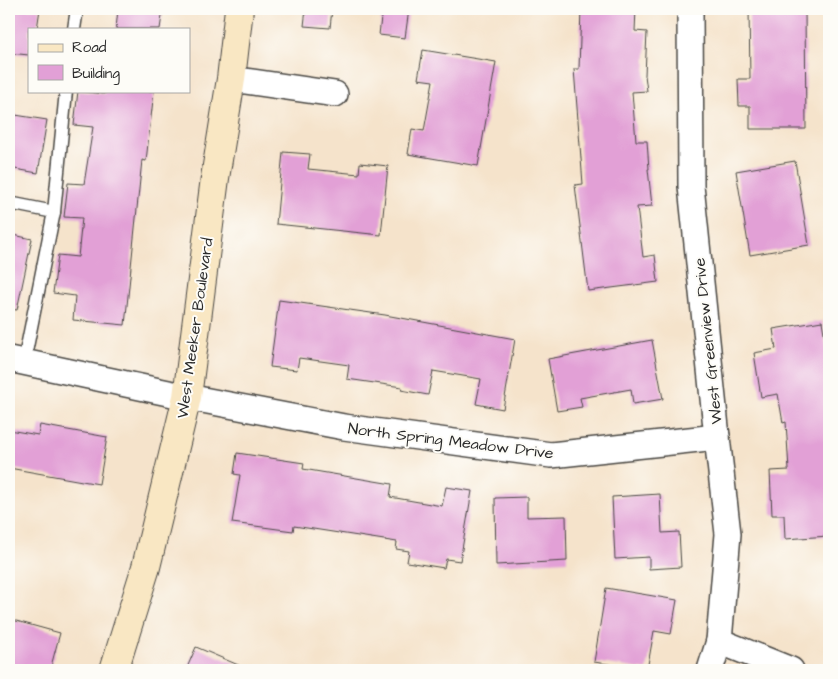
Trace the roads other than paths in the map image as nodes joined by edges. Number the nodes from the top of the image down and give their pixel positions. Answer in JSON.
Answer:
{"nodes":[{"id":1,"x":77,"y":9,"type":"edge"},
{"id":2,"x":239,"y":9,"type":"edge"},
{"id":3,"x":690,"y":9,"type":"edge"},
{"id":4,"x":74,"y":28,"type":"edge"},
{"id":5,"x":231,"y":79,"type":"junction"},
{"id":6,"x":66,"y":92,"type":"edge"},
{"id":7,"x":335,"y":94,"type":"dead end"},
{"id":8,"x":9,"y":203,"type":"edge"},
{"id":9,"x":54,"y":212,"type":"junction"},
{"id":10,"x":17,"y":361,"type":"edge"},
{"id":11,"x":187,"y":397,"type":"junction"},
{"id":12,"x":717,"y":437,"type":"junction"},
{"id":13,"x":719,"y":641,"type":"junction"},
{"id":14,"x":114,"y":670,"type":"edge"},
{"id":15,"x":710,"y":670,"type":"edge"},
{"id":16,"x":791,"y":670,"type":"edge"}],
"edges":[{"from":1,"to":4,"type":"lane"},
{"from":2,"to":5,"type":"street","name":"West Meeker Boulevard"},
{"from":3,"to":12,"type":"street","name":"West Greenview Drive"},
{"from":5,"to":7,"type":"street"},
{"from":5,"to":11,"type":"street","name":"West Meeker Boulevard"},
{"from":6,"to":9,"type":"lane"},
{"from":8,"to":9,"type":"lane"},
{"from":9,"to":10,"type":"lane"},
{"from":10,"to":11,"type":"street","name":"North Spring Meadow Drive"},
{"from":11,"to":12,"type":"street","name":"North Spring Meadow Drive"},
{"from":11,"to":14,"type":"street","name":"West Meeker Boulevard"},
{"from":12,"to":13,"type":"street","name":"West Greenview Drive"},
{"from":13,"to":15,"type":"street","name":"West Greenview Drive"},
{"from":13,"to":16,"type":"street"}]}
